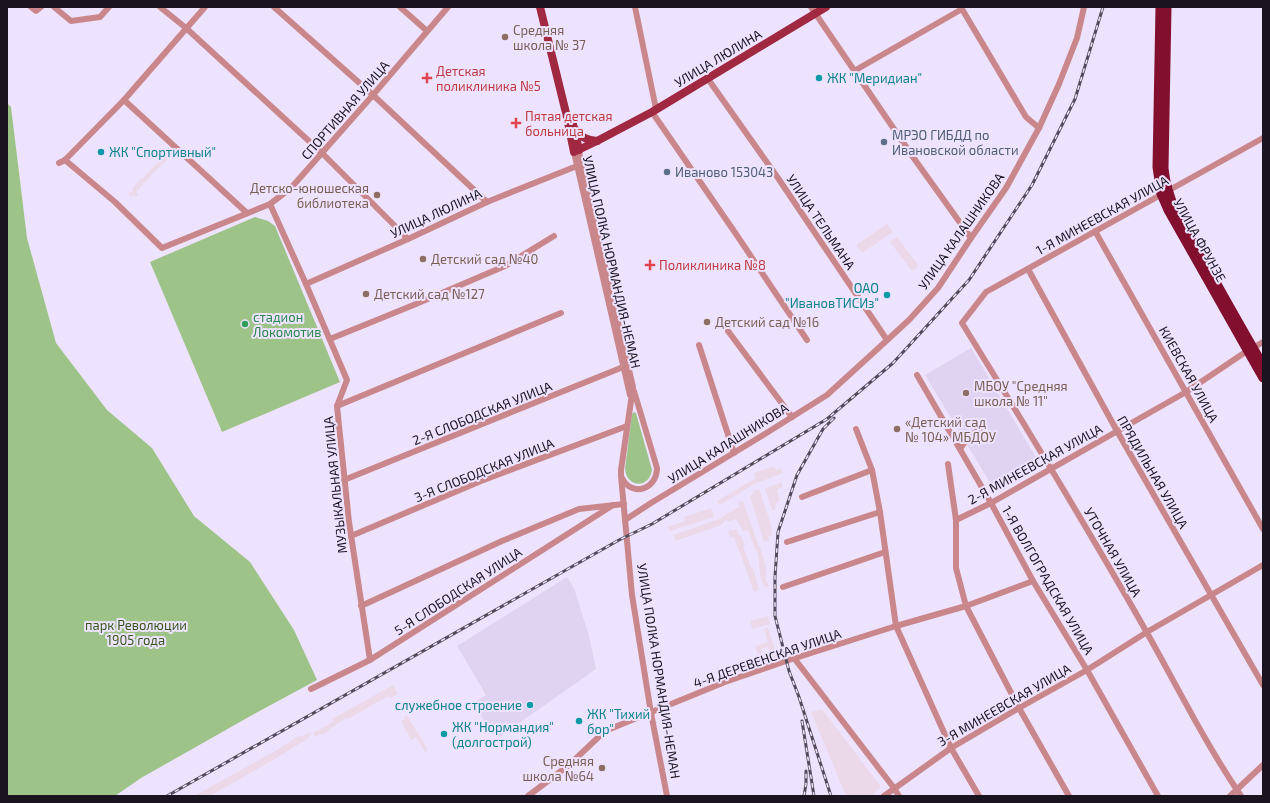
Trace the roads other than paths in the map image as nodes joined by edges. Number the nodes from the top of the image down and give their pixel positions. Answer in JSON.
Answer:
{"nodes":[{"id":1,"x":31,"y":7,"type":"edge"},
{"id":2,"x":41,"y":7,"type":"edge"},
{"id":3,"x":54,"y":7,"type":"edge"},
{"id":4,"x":109,"y":7,"type":"edge"},
{"id":5,"x":160,"y":7,"type":"edge"},
{"id":6,"x":205,"y":7,"type":"edge"},
{"id":7,"x":274,"y":7,"type":"edge"},
{"id":8,"x":400,"y":7,"type":"edge"},
{"id":9,"x":448,"y":7,"type":"edge"},
{"id":10,"x":540,"y":7,"type":"edge"},
{"id":11,"x":546,"y":7,"type":"edge"},
{"id":12,"x":635,"y":7,"type":"edge"},
{"id":13,"x":826,"y":7,"type":"edge"},
{"id":14,"x":1084,"y":7,"type":"edge"},
{"id":15,"x":1160,"y":7,"type":"edge"},
{"id":16,"x":1167,"y":7,"type":"edge"},
{"id":17,"x":962,"y":8,"type":"edge"},
{"id":18,"x":813,"y":10,"type":"edge"},
{"id":19,"x":186,"y":28,"type":"junction"},
{"id":20,"x":427,"y":32,"type":"junction"},
{"id":21,"x":854,"y":71,"type":"junction"},
{"id":22,"x":708,"y":79,"type":"junction"},
{"id":23,"x":373,"y":95,"type":"junction"},
{"id":24,"x":124,"y":100,"type":"junction"},
{"id":25,"x":654,"y":111,"type":"junction"},
{"id":26,"x":574,"y":127,"type":"junction"},
{"id":27,"x":1039,"y":128,"type":"junction"},
{"id":28,"x":621,"y":129,"type":"junction"},
{"id":29,"x":1263,"y":138,"type":"edge"},
{"id":30,"x":597,"y":141,"type":"junction"},
{"id":31,"x":322,"y":153,"type":"junction"},
{"id":32,"x":577,"y":153,"type":"junction"},
{"id":33,"x":576,"y":166,"type":"junction"},
{"id":34,"x":1165,"y":192,"type":"junction"},
{"id":35,"x":487,"y":202,"type":"junction"},
{"id":36,"x":270,"y":204,"type":"junction"},
{"id":37,"x":247,"y":213,"type":"junction"},
{"id":38,"x":1095,"y":231,"type":"junction"},
{"id":39,"x":554,"y":236,"type":"dead end"},
{"id":40,"x":971,"y":238,"type":"junction"},
{"id":41,"x":408,"y":239,"type":"junction"},
{"id":42,"x":1028,"y":269,"type":"junction"},
{"id":43,"x":306,"y":284,"type":"junction"},
{"id":44,"x":561,"y":313,"type":"dead end"},
{"id":45,"x":962,"y":323,"type":"joint"},
{"id":46,"x":728,"y":331,"type":"dead end"},
{"id":47,"x":330,"y":339,"type":"junction"},
{"id":48,"x":807,"y":340,"type":"dead end"},
{"id":49,"x":887,"y":340,"type":"junction"},
{"id":50,"x":1263,"y":342,"type":"edge"},
{"id":51,"x":699,"y":345,"type":"dead end"},
{"id":52,"x":1250,"y":349,"type":"junction"},
{"id":53,"x":1263,"y":365,"type":"edge"},
{"id":54,"x":626,"y":366,"type":"junction"},
{"id":55,"x":917,"y":375,"type":"dead end"},
{"id":56,"x":1263,"y":378,"type":"edge"},
{"id":57,"x":633,"y":387,"type":"junction"},
{"id":58,"x":1186,"y":392,"type":"junction"},
{"id":59,"x":337,"y":406,"type":"junction"},
{"id":60,"x":630,"y":407,"type":"junction"},
{"id":61,"x":792,"y":417,"type":"junction"},
{"id":62,"x":627,"y":426,"type":"junction"},
{"id":63,"x":856,"y":429,"type":"dead end"},
{"id":64,"x":979,"y":430,"type":"dead end"},
{"id":65,"x":1117,"y":431,"type":"junction"},
{"id":66,"x":960,"y":449,"type":"junction"},
{"id":67,"x":734,"y":453,"type":"junction"},
{"id":68,"x":948,"y":464,"type":"dead end"},
{"id":69,"x":1051,"y":468,"type":"junction"},
{"id":70,"x":872,"y":470,"type":"junction"},
{"id":71,"x":621,"y":476,"type":"junction"},
{"id":72,"x":344,"y":480,"type":"junction"},
{"id":73,"x":802,"y":497,"type":"dead end"},
{"id":74,"x":991,"y":503,"type":"junction"},
{"id":75,"x":624,"y":504,"type":"junction"},
{"id":76,"x":614,"y":505,"type":"junction"},
{"id":77,"x":880,"y":512,"type":"junction"},
{"id":78,"x":625,"y":520,"type":"junction"},
{"id":79,"x":956,"y":520,"type":"junction"},
{"id":80,"x":1263,"y":529,"type":"edge"},
{"id":81,"x":351,"y":536,"type":"junction"},
{"id":82,"x":786,"y":542,"type":"dead end"},
{"id":83,"x":885,"y":552,"type":"junction"},
{"id":84,"x":1263,"y":565,"type":"edge"},
{"id":85,"x":1034,"y":581,"type":"junction"},
{"id":86,"x":783,"y":587,"type":"dead end"},
{"id":87,"x":1211,"y":595,"type":"junction"},
{"id":88,"x":361,"y":606,"type":"junction"},
{"id":89,"x":966,"y":606,"type":"junction"},
{"id":90,"x":896,"y":626,"type":"junction"},
{"id":91,"x":1147,"y":632,"type":"junction"},
{"id":92,"x":794,"y":658,"type":"junction"},
{"id":93,"x":370,"y":660,"type":"junction"},
{"id":94,"x":1087,"y":670,"type":"junction"},
{"id":95,"x":1263,"y":685,"type":"edge"},
{"id":96,"x":311,"y":689,"type":"dead end"},
{"id":97,"x":1019,"y":708,"type":"junction"},
{"id":98,"x":651,"y":713,"type":"junction"},
{"id":99,"x":951,"y":748,"type":"junction"},
{"id":100,"x":1263,"y":765,"type":"edge"},
{"id":101,"x":894,"y":788,"type":"junction"},
{"id":102,"x":1236,"y":790,"type":"junction"},
{"id":103,"x":528,"y":796,"type":"edge"},
{"id":104,"x":667,"y":796,"type":"edge"},
{"id":105,"x":884,"y":796,"type":"edge"},
{"id":106,"x":899,"y":796,"type":"edge"},
{"id":107,"x":979,"y":796,"type":"edge"},
{"id":108,"x":1069,"y":796,"type":"edge"},
{"id":109,"x":1158,"y":796,"type":"edge"},
{"id":110,"x":1230,"y":796,"type":"edge"},
{"id":111,"x":1241,"y":796,"type":"edge"}],
"edges":[{"from":1,"to":2,"type":"street"},
{"from":3,"to":4,"type":"street"},
{"from":5,"to":19,"type":"street"},
{"from":6,"to":19,"type":"street"},
{"from":7,"to":23,"type":"street"},
{"from":8,"to":20,"type":"street"},
{"from":9,"to":20,"type":"street","name":"СПОРТИВНАЯ УЛИЦА"},
{"from":10,"to":32,"type":"main road","name":"УЛИЦА ПОЛКА НОРМАНДИЯ-НЕМАН"},
{"from":11,"to":26,"type":"main road","name":"УЛИЦА ПОЛКА НОРМАНДИЯ-НЕМАН"},
{"from":12,"to":25,"type":"street"},
{"from":13,"to":18,"type":"main road","name":"УЛИЦА ЛЮЛИНА"},
{"from":14,"to":27,"type":"street","name":"УЛИЦА КАЛАШНИКОВА"},
{"from":15,"to":34,"type":"highway","name":"УЛИЦА ФРУНЗЕ"},
{"from":16,"to":34,"type":"highway","name":"УЛИЦА ФРУНЗЕ"},
{"from":17,"to":21,"type":"street"},
{"from":17,"to":27,"type":"street"},
{"from":18,"to":21,"type":"street"},
{"from":18,"to":22,"type":"main road","name":"УЛИЦА ЛЮЛИНА"},
{"from":19,"to":24,"type":"street"},
{"from":19,"to":31,"type":"street"},
{"from":20,"to":23,"type":"street","name":"СПОРТИВНАЯ УЛИЦА"},
{"from":21,"to":40,"type":"street"},
{"from":22,"to":25,"type":"main road","name":"УЛИЦА ЛЮЛИНА"},
{"from":22,"to":49,"type":"street","name":"УЛИЦА ТЕЛЬМАНА"},
{"from":23,"to":31,"type":"street","name":"СПОРТИВНАЯ УЛИЦА"},
{"from":23,"to":35,"type":"street"},
{"from":24,"to":37,"type":"street"},
{"from":24,"to":37,"type":"street","name":"СПОРТИВНАЯ УЛИЦА"},
{"from":25,"to":28,"type":"main road","name":"УЛИЦА ЛЮЛИНА"},
{"from":25,"to":48,"type":"street"},
{"from":26,"to":30,"type":"main road"},
{"from":26,"to":32,"type":"main road","name":"УЛИЦА ПОЛКА НОРМАНДИЯ-НЕМАН"},
{"from":27,"to":40,"type":"street","name":"УЛИЦА КАЛАШНИКОВА"},
{"from":28,"to":30,"type":"main road","name":"УЛИЦА ЛЮЛИНА"},
{"from":28,"to":32,"type":"main road","name":"УЛИЦА ЛЮЛИНА"},
{"from":29,"to":34,"type":"street","name":"1-Я МИНЕЕВСКАЯ УЛИЦА"},
{"from":30,"to":32,"type":"main road","name":"УЛИЦА ЛЮЛИНА"},
{"from":31,"to":36,"type":"street","name":"СПОРТИВНАЯ УЛИЦА"},
{"from":31,"to":41,"type":"street"},
{"from":32,"to":33,"type":"street","name":"УЛИЦА ПОЛКА НОРМАНДИЯ-НЕМАН"},
{"from":32,"to":54,"type":"street","name":"УЛИЦА ПОЛКА НОРМАНДИЯ-НЕМАН"},
{"from":33,"to":35,"type":"street","name":"УЛИЦА ЛЮЛИНА"},
{"from":33,"to":54,"type":"street","name":"УЛИЦА ПОЛКА НОРМАНДИЯ-НЕМАН"},
{"from":34,"to":38,"type":"street","name":"1-Я МИНЕЕВСКАЯ УЛИЦА"},
{"from":34,"to":52,"type":"highway","name":"УЛИЦА ФРУНЗЕ"},
{"from":35,"to":41,"type":"street","name":"УЛИЦА ЛЮЛИНА"},
{"from":36,"to":37,"type":"street","name":"СПОРТИВНАЯ УЛИЦА"},
{"from":36,"to":43,"type":"street","name":"МУЗЫКАЛЬНАЯ УЛИЦА"},
{"from":38,"to":42,"type":"street","name":"1-Я МИНЕЕВСКАЯ УЛИЦА"},
{"from":38,"to":58,"type":"street","name":"КИЕВСКАЯ УЛИЦА"},
{"from":39,"to":47,"type":"street"},
{"from":40,"to":49,"type":"street","name":"УЛИЦА КАЛАШНИКОВА"},
{"from":41,"to":43,"type":"street","name":"УЛИЦА ЛЮЛИНА"},
{"from":42,"to":45,"type":"street","name":"1-Я МИНЕЕВСКАЯ УЛИЦА"},
{"from":42,"to":65,"type":"street","name":"ПРЯДИЛЬНАЯ УЛИЦА"},
{"from":43,"to":47,"type":"street","name":"МУЗЫКАЛЬНАЯ УЛИЦА"},
{"from":44,"to":59,"type":"street"},
{"from":45,"to":69,"type":"street","name":"УТОЧНАЯ УЛИЦА"},
{"from":46,"to":61,"type":"street"},
{"from":47,"to":59,"type":"street","name":"МУЗЫКАЛЬНАЯ УЛИЦА"},
{"from":49,"to":61,"type":"street","name":"УЛИЦА КАЛАШНИКОВА"},
{"from":50,"to":52,"type":"street","name":"2-Я МИНЕЕВСКАЯ УЛИЦА"},
{"from":51,"to":67,"type":"street"},
{"from":52,"to":53,"type":"highway","name":"УЛИЦА ФРУНЗЕ"},
{"from":52,"to":56,"type":"highway","name":"УЛИЦА ФРУНЗЕ"},
{"from":52,"to":58,"type":"street","name":"2-Я МИНЕЕВСКАЯ УЛИЦА"},
{"from":54,"to":57,"type":"street","name":"УЛИЦА ПОЛКА НОРМАНДИЯ-НЕМАН"},
{"from":54,"to":60,"type":"street","name":"УЛИЦА ПОЛКА НОРМАНДИЯ-НЕМАН"},
{"from":54,"to":72,"type":"street","name":"2-Я СЛОБОДСКАЯ УЛИЦА"},
{"from":55,"to":66,"type":"street","name":"1-Я ВОЛГОГРАДСКАЯ УЛИЦА"},
{"from":57,"to":60,"type":"street","name":"УЛИЦА ПОЛКА НОРМАНДИЯ-НЕМАН"},
{"from":57,"to":71,"type":"street"},
{"from":58,"to":65,"type":"street","name":"2-Я МИНЕЕВСКАЯ УЛИЦА"},
{"from":58,"to":80,"type":"street","name":"КИЕВСКАЯ УЛИЦА"},
{"from":59,"to":72,"type":"street","name":"МУЗЫКАЛЬНАЯ УЛИЦА"},
{"from":60,"to":62,"type":"street","name":"УЛИЦА ПОЛКА НОРМАНДИЯ-НЕМАН"},
{"from":61,"to":67,"type":"street","name":"УЛИЦА КАЛАШНИКОВА"},
{"from":62,"to":71,"type":"street","name":"УЛИЦА ПОЛКА НОРМАНДИЯ-НЕМАН"},
{"from":62,"to":81,"type":"street","name":"3-Я СЛОБОДСКАЯ УЛИЦА"},
{"from":63,"to":70,"type":"street"},
{"from":64,"to":66,"type":"street"},
{"from":65,"to":69,"type":"street","name":"2-Я МИНЕЕВСКАЯ УЛИЦА"},
{"from":65,"to":87,"type":"street","name":"ПРЯДИЛЬНАЯ УЛИЦА"},
{"from":66,"to":74,"type":"street","name":"1-Я ВОЛГОГРАДСКАЯ УЛИЦА"},
{"from":67,"to":78,"type":"street","name":"УЛИЦА КАЛАШНИКОВА"},
{"from":68,"to":79,"type":"street"},
{"from":69,"to":74,"type":"street","name":"2-Я МИНЕЕВСКАЯ УЛИЦА"},
{"from":69,"to":91,"type":"street","name":"УТОЧНАЯ УЛИЦА"},
{"from":70,"to":73,"type":"street"},
{"from":70,"to":77,"type":"street"},
{"from":71,"to":75,"type":"street","name":"УЛИЦА ПОЛКА НОРМАНДИЯ-НЕМАН"},
{"from":72,"to":81,"type":"street","name":"МУЗЫКАЛЬНАЯ УЛИЦА"},
{"from":74,"to":79,"type":"street","name":"2-Я МИНЕЕВСКАЯ УЛИЦА"},
{"from":74,"to":85,"type":"street","name":"1-Я ВОЛГОГРАДСКАЯ УЛИЦА"},
{"from":75,"to":76,"type":"street"},
{"from":75,"to":78,"type":"street","name":"УЛИЦА ПОЛКА НОРМАНДИЯ-НЕМАН"},
{"from":76,"to":88,"type":"street"},
{"from":76,"to":93,"type":"street","name":"5-Я СЛОБОДСКАЯ УЛИЦА"},
{"from":77,"to":82,"type":"street"},
{"from":77,"to":83,"type":"street"},
{"from":78,"to":98,"type":"street","name":"УЛИЦА ПОЛКА НОРМАНДИЯ-НЕМАН"},
{"from":79,"to":89,"type":"street"},
{"from":81,"to":88,"type":"street","name":"МУЗЫКАЛЬНАЯ УЛИЦА"},
{"from":83,"to":86,"type":"street"},
{"from":83,"to":90,"type":"street"},
{"from":84,"to":87,"type":"street","name":"3-Я МИНЕЕВСКАЯ УЛИЦА"},
{"from":85,"to":89,"type":"street","name":"4-Я ДЕРЕВЕНСКАЯ УЛИЦА"},
{"from":85,"to":94,"type":"street","name":"1-Я ВОЛГОГРАДСКАЯ УЛИЦА"},
{"from":87,"to":91,"type":"street","name":"3-Я МИНЕЕВСКАЯ УЛИЦА"},
{"from":87,"to":95,"type":"street","name":"ПРЯДИЛЬНАЯ УЛИЦА"},
{"from":88,"to":93,"type":"street","name":"МУЗЫКАЛЬНАЯ УЛИЦА"},
{"from":89,"to":90,"type":"street","name":"4-Я ДЕРЕВЕНСКАЯ УЛИЦА"},
{"from":89,"to":97,"type":"street"},
{"from":90,"to":92,"type":"street","name":"4-Я ДЕРЕВЕНСКАЯ УЛИЦА"},
{"from":90,"to":99,"type":"street"},
{"from":91,"to":94,"type":"street","name":"3-Я МИНЕЕВСКАЯ УЛИЦА"},
{"from":91,"to":102,"type":"street","name":"УТОЧНАЯ УЛИЦА"},
{"from":92,"to":98,"type":"street","name":"4-Я ДЕРЕВЕНСКАЯ УЛИЦА"},
{"from":92,"to":101,"type":"street"},
{"from":93,"to":96,"type":"street","name":"5-Я СЛОБОДСКАЯ УЛИЦА"},
{"from":94,"to":97,"type":"street","name":"3-Я МИНЕЕВСКАЯ УЛИЦА"},
{"from":94,"to":109,"type":"street","name":"1-Я ВОЛГОГРАДСКАЯ УЛИЦА"},
{"from":97,"to":99,"type":"street","name":"3-Я МИНЕЕВСКАЯ УЛИЦА"},
{"from":97,"to":108,"type":"street"},
{"from":98,"to":103,"type":"street","name":"4-Я ДЕРЕВЕНСКАЯ УЛИЦА"},
{"from":98,"to":104,"type":"street","name":"УЛИЦА ПОЛКА НОРМАНДИЯ-НЕМАН"},
{"from":99,"to":101,"type":"street","name":"3-Я МИНЕЕВСКАЯ УЛИЦА"},
{"from":99,"to":107,"type":"street"},
{"from":100,"to":102,"type":"street"},
{"from":101,"to":105,"type":"street","name":"3-Я МИНЕЕВСКАЯ УЛИЦА"},
{"from":101,"to":106,"type":"street"},
{"from":102,"to":110,"type":"street"},
{"from":102,"to":111,"type":"street","name":"УТОЧНАЯ УЛИЦА"}]}
